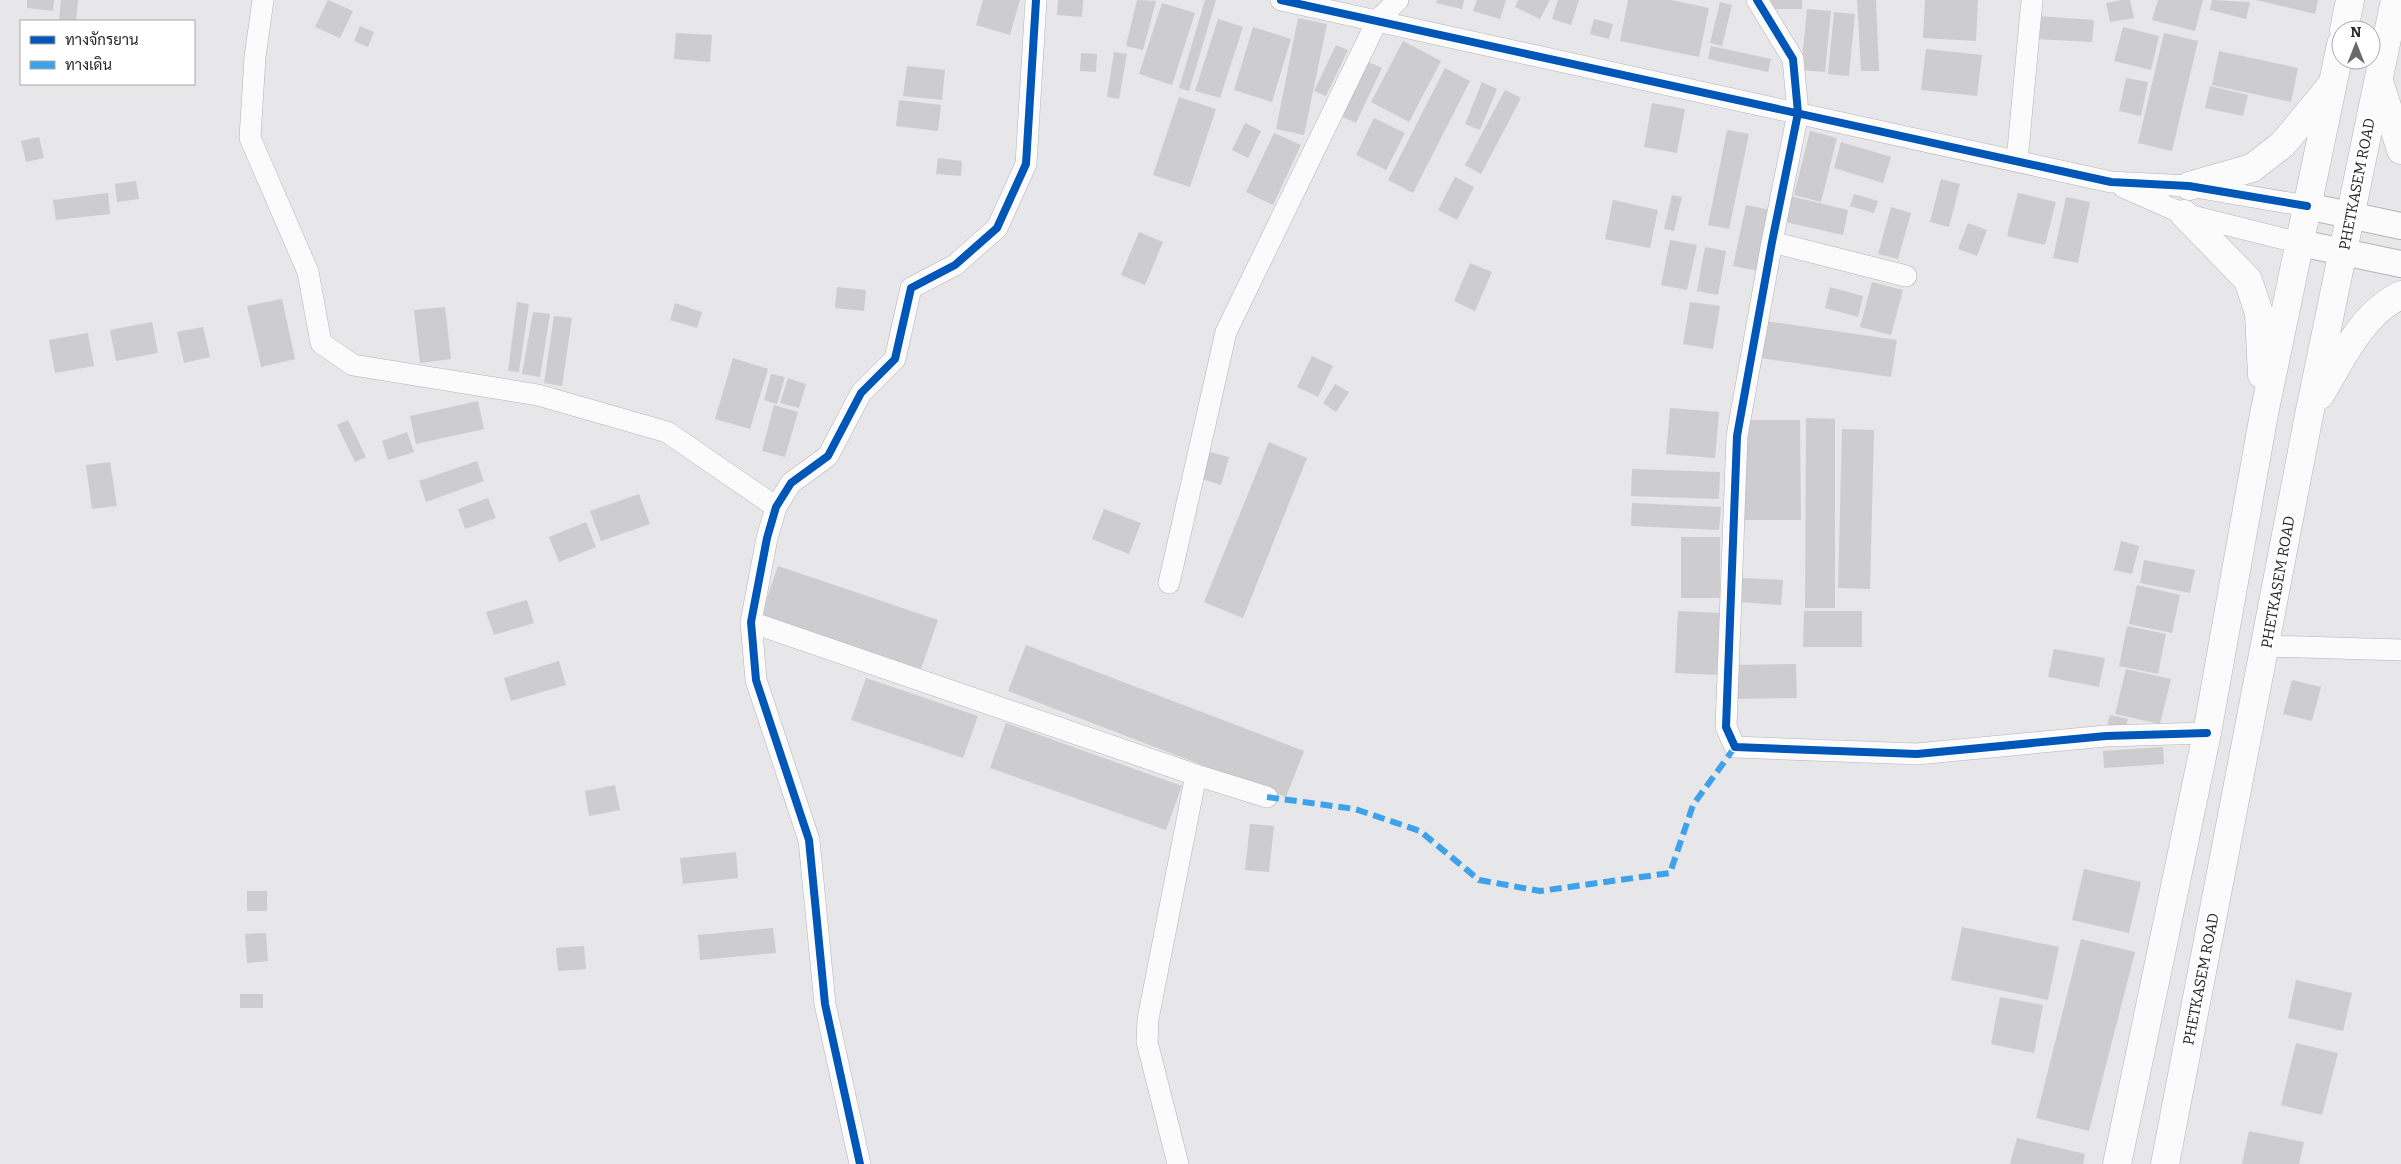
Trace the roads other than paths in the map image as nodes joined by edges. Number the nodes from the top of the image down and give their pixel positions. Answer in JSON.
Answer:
{"nodes":[{"id":1,"x":263,"y":0,"type":"edge"},
{"id":2,"x":1036,"y":0,"type":"edge"},
{"id":3,"x":1281,"y":0,"type":"edge"},
{"id":4,"x":1398,"y":0,"type":"edge"},
{"id":5,"x":1757,"y":0,"type":"edge"},
{"id":6,"x":2032,"y":0,"type":"edge"},
{"id":7,"x":2350,"y":0,"type":"edge"},
{"id":8,"x":2395,"y":0,"type":"edge"},
{"id":9,"x":2346,"y":20,"type":"edge"},
{"id":10,"x":1377,"y":21,"type":"junction"},
{"id":11,"x":2335,"y":70,"type":"edge"},
{"id":12,"x":2378,"y":79,"type":"junction"},
{"id":13,"x":2332,"y":85,"type":"junction"},
{"id":14,"x":1798,"y":113,"type":"junction"},
{"id":15,"x":2401,"y":150,"type":"edge"},
{"id":16,"x":2017,"y":161,"type":"junction"},
{"id":17,"x":2111,"y":182,"type":"junction"},
{"id":18,"x":2189,"y":186,"type":"junction"},
{"id":19,"x":2307,"y":206,"type":"junction"},
{"id":20,"x":2184,"y":214,"type":"junction"},
{"id":21,"x":2350,"y":215,"type":"junction"},
{"id":22,"x":2401,"y":226,"type":"edge"},
{"id":23,"x":1772,"y":242,"type":"junction"},
{"id":24,"x":2300,"y":243,"type":"junction"},
{"id":25,"x":2343,"y":252,"type":"junction"},
{"id":26,"x":2401,"y":264,"type":"edge"},
{"id":27,"x":1906,"y":276,"type":"dead end"},
{"id":28,"x":2401,"y":295,"type":"edge"},
{"id":29,"x":2264,"y":414,"type":"junction"},
{"id":30,"x":2309,"y":415,"type":"junction"},
{"id":31,"x":776,"y":508,"type":"junction"},
{"id":32,"x":1169,"y":583,"type":"dead end"},
{"id":33,"x":751,"y":622,"type":"junction"},
{"id":34,"x":2266,"y":646,"type":"junction"},
{"id":35,"x":2401,"y":650,"type":"edge"},
{"id":36,"x":2207,"y":733,"type":"junction"},
{"id":37,"x":1196,"y":775,"type":"junction"},
{"id":38,"x":1267,"y":797,"type":"dead end"},
{"id":39,"x":860,"y":1164,"type":"edge"},
{"id":40,"x":1178,"y":1164,"type":"edge"},
{"id":41,"x":2117,"y":1164,"type":"edge"},
{"id":42,"x":2165,"y":1164,"type":"edge"}],
"edges":[{"from":1,"to":31,"type":"street"},
{"from":2,"to":31,"type":"street"},
{"from":3,"to":10,"type":"street"},
{"from":4,"to":10,"type":"street"},
{"from":5,"to":14,"type":"street"},
{"from":6,"to":16,"type":"street"},
{"from":7,"to":9,"type":"highway"},
{"from":8,"to":12,"type":"highway","name":"PHETKASEM ROAD"},
{"from":10,"to":14,"type":"street"},
{"from":10,"to":32,"type":"street"},
{"from":11,"to":13,"type":"highway"},
{"from":12,"to":15,"type":"highway"},
{"from":12,"to":21,"type":"highway","name":"PHETKASEM ROAD"},
{"from":13,"to":18,"type":"highway"},
{"from":13,"to":19,"type":"highway"},
{"from":14,"to":16,"type":"street"},
{"from":14,"to":23,"type":"street"},
{"from":16,"to":17,"type":"street"},
{"from":17,"to":18,"type":"street"},
{"from":17,"to":20,"type":"street"},
{"from":18,"to":19,"type":"street"},
{"from":19,"to":21,"type":"main road"},
{"from":19,"to":24,"type":"highway"},
{"from":20,"to":24,"type":"street"},
{"from":20,"to":29,"type":"highway"},
{"from":21,"to":22,"type":"main road"},
{"from":21,"to":25,"type":"highway","name":"PHETKASEM ROAD"},
{"from":23,"to":27,"type":"street"},
{"from":23,"to":36,"type":"street"},
{"from":24,"to":25,"type":"main road"},
{"from":24,"to":29,"type":"highway"},
{"from":25,"to":26,"type":"main road"},
{"from":25,"to":30,"type":"highway","name":"PHETKASEM ROAD"},
{"from":28,"to":30,"type":"highway"},
{"from":29,"to":36,"type":"highway"},
{"from":30,"to":34,"type":"highway","name":"PHETKASEM ROAD"},
{"from":31,"to":33,"type":"street"},
{"from":33,"to":37,"type":"street"},
{"from":33,"to":39,"type":"street"},
{"from":34,"to":35,"type":"street"},
{"from":34,"to":42,"type":"highway","name":"PHETKASEM ROAD"},
{"from":36,"to":41,"type":"highway"},
{"from":37,"to":38,"type":"street"},
{"from":37,"to":40,"type":"street"}]}
